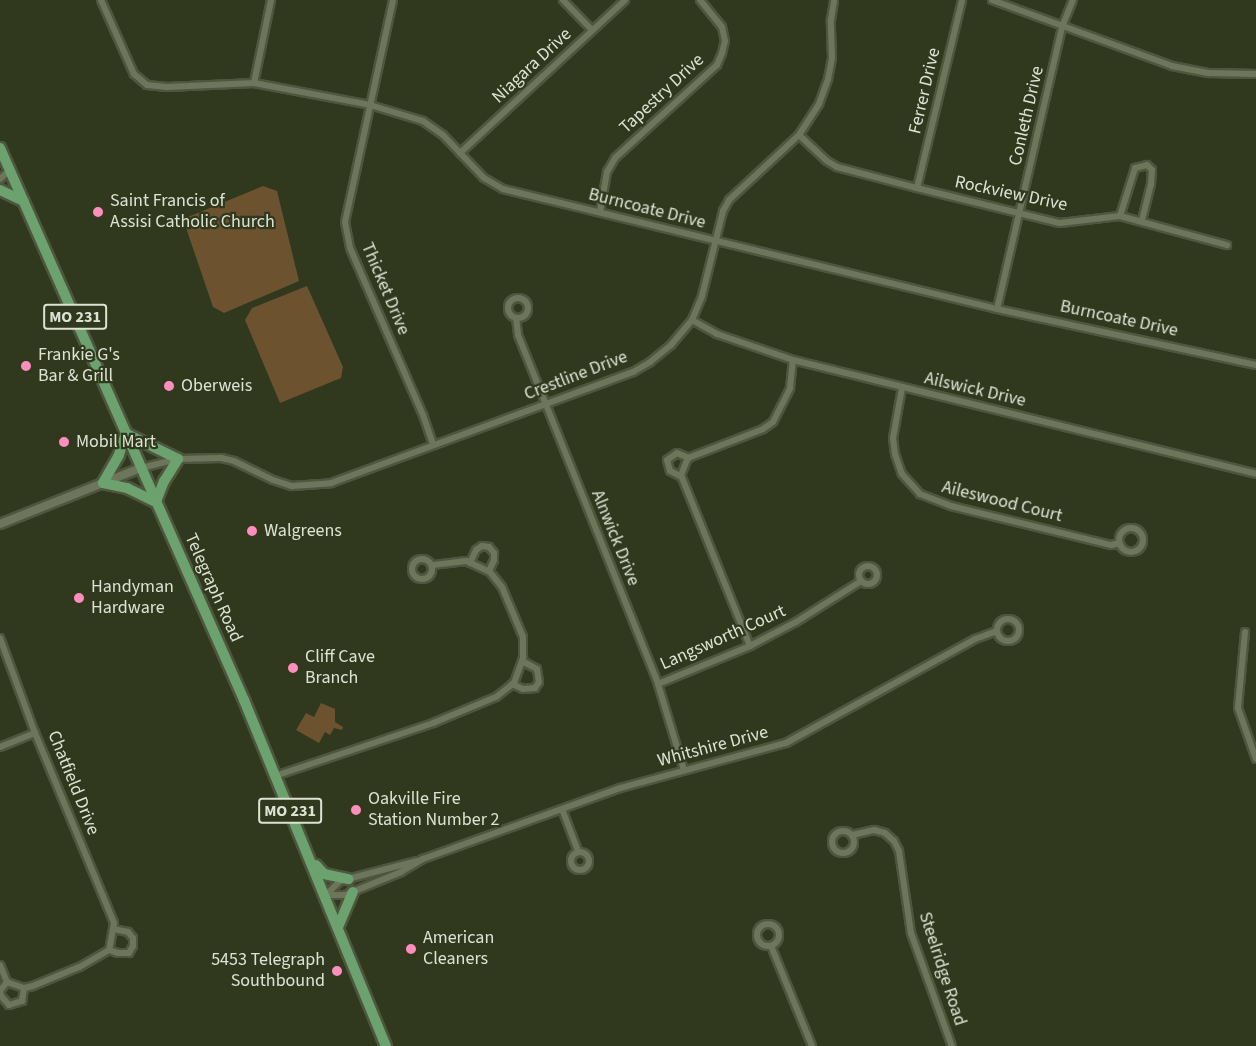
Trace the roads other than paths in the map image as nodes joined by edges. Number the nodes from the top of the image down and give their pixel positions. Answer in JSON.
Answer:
{"nodes":[{"id":1,"x":101,"y":0,"type":"edge"},
{"id":2,"x":271,"y":0,"type":"edge"},
{"id":3,"x":393,"y":0,"type":"edge"},
{"id":4,"x":563,"y":0,"type":"edge"},
{"id":5,"x":625,"y":0,"type":"edge"},
{"id":6,"x":700,"y":0,"type":"edge"},
{"id":7,"x":834,"y":0,"type":"edge"},
{"id":8,"x":962,"y":0,"type":"edge"},
{"id":9,"x":992,"y":0,"type":"edge"},
{"id":10,"x":1073,"y":0,"type":"edge"},
{"id":11,"x":1062,"y":27,"type":"junction"},
{"id":12,"x":592,"y":30,"type":"junction"},
{"id":13,"x":1256,"y":74,"type":"edge"},
{"id":14,"x":254,"y":83,"type":"junction"},
{"id":15,"x":370,"y":105,"type":"junction"},
{"id":16,"x":800,"y":135,"type":"junction"},
{"id":17,"x":0,"y":148,"type":"edge"},
{"id":18,"x":460,"y":153,"type":"junction"},
{"id":19,"x":5,"y":171,"type":"edge"},
{"id":20,"x":0,"y":179,"type":"edge"},
{"id":21,"x":917,"y":188,"type":"junction"},
{"id":22,"x":0,"y":190,"type":"edge"},
{"id":23,"x":24,"y":201,"type":"junction"},
{"id":24,"x":600,"y":212,"type":"junction"},
{"id":25,"x":1020,"y":213,"type":"junction"},
{"id":26,"x":1120,"y":216,"type":"junction"},
{"id":27,"x":1142,"y":220,"type":"junction"},
{"id":28,"x":715,"y":242,"type":"junction"},
{"id":29,"x":1227,"y":245,"type":"dead end"},
{"id":30,"x":997,"y":309,"type":"junction"},
{"id":31,"x":516,"y":318,"type":"dead end"},
{"id":32,"x":692,"y":320,"type":"junction"},
{"id":33,"x":793,"y":360,"type":"junction"},
{"id":34,"x":1256,"y":365,"type":"edge"},
{"id":35,"x":902,"y":388,"type":"junction"},
{"id":36,"x":545,"y":404,"type":"junction"},
{"id":37,"x":126,"y":434,"type":"junction"},
{"id":38,"x":433,"y":444,"type":"junction"},
{"id":39,"x":689,"y":458,"type":"junction"},
{"id":40,"x":178,"y":459,"type":"junction"},
{"id":41,"x":141,"y":468,"type":"junction"},
{"id":42,"x":1256,"y":474,"type":"edge"},
{"id":43,"x":682,"y":477,"type":"junction"},
{"id":44,"x":103,"y":483,"type":"junction"},
{"id":45,"x":156,"y":502,"type":"junction"},
{"id":46,"x":0,"y":524,"type":"edge"},
{"id":47,"x":1120,"y":543,"type":"dead end"},
{"id":48,"x":470,"y":563,"type":"junction"},
{"id":49,"x":432,"y":565,"type":"dead end"},
{"id":50,"x":489,"y":571,"type":"junction"},
{"id":51,"x":861,"y":581,"type":"dead end"},
{"id":52,"x":997,"y":631,"type":"dead end"},
{"id":53,"x":1245,"y":632,"type":"dead end"},
{"id":54,"x":0,"y":638,"type":"edge"},
{"id":55,"x":750,"y":646,"type":"junction"},
{"id":56,"x":522,"y":661,"type":"junction"},
{"id":57,"x":512,"y":684,"type":"junction"},
{"id":58,"x":658,"y":684,"type":"junction"},
{"id":59,"x":36,"y":733,"type":"junction"},
{"id":60,"x":0,"y":747,"type":"edge"},
{"id":61,"x":1256,"y":759,"type":"edge"},
{"id":62,"x":684,"y":770,"type":"junction"},
{"id":63,"x":276,"y":776,"type":"junction"},
{"id":64,"x":562,"y":809,"type":"junction"},
{"id":65,"x":852,"y":835,"type":"dead end"},
{"id":66,"x":578,"y":852,"type":"dead end"},
{"id":67,"x":423,"y":860,"type":"junction"},
{"id":68,"x":312,"y":861,"type":"junction"},
{"id":69,"x":348,"y":879,"type":"junction"},
{"id":70,"x":353,"y":892,"type":"junction"},
{"id":71,"x":326,"y":895,"type":"junction"},
{"id":72,"x":338,"y":927,"type":"junction"},
{"id":73,"x":114,"y":929,"type":"junction"},
{"id":74,"x":771,"y":946,"type":"dead end"},
{"id":75,"x":109,"y":950,"type":"junction"},
{"id":76,"x":0,"y":965,"type":"edge"},
{"id":77,"x":7,"y":982,"type":"junction"},
{"id":78,"x":24,"y":988,"type":"junction"},
{"id":79,"x":386,"y":1046,"type":"edge"},
{"id":80,"x":812,"y":1046,"type":"edge"},
{"id":81,"x":952,"y":1046,"type":"edge"}],
"edges":[{"from":1,"to":14,"type":"street","name":"Burncoate Drive"},
{"from":2,"to":14,"type":"street"},
{"from":3,"to":15,"type":"street","name":"Thicket Drive"},
{"from":4,"to":12,"type":"street"},
{"from":5,"to":12,"type":"street","name":"Niagara Drive"},
{"from":6,"to":24,"type":"street","name":"Tapestry Drive"},
{"from":7,"to":16,"type":"street","name":"Crestline Drive"},
{"from":8,"to":21,"type":"street","name":"Ferrer Drive"},
{"from":9,"to":11,"type":"street"},
{"from":10,"to":11,"type":"street","name":"Conleth Drive"},
{"from":11,"to":13,"type":"street"},
{"from":11,"to":25,"type":"street","name":"Conleth Drive"},
{"from":12,"to":18,"type":"street","name":"Niagara Drive"},
{"from":14,"to":15,"type":"street","name":"Burncoate Drive"},
{"from":15,"to":18,"type":"street","name":"Burncoate Drive"},
{"from":15,"to":38,"type":"street","name":"Thicket Drive"},
{"from":16,"to":21,"type":"street","name":"Rockview Drive"},
{"from":16,"to":28,"type":"street","name":"Crestline Drive"},
{"from":17,"to":19,"type":"main road","name":"Telegraph Road","number":"MO 231"},
{"from":18,"to":24,"type":"street","name":"Burncoate Drive"},
{"from":19,"to":20,"type":"street"},
{"from":19,"to":23,"type":"main road","name":"Telegraph Road","number":"MO 231"},
{"from":21,"to":25,"type":"street","name":"Rockview Drive"},
{"from":22,"to":23,"type":"main road"},
{"from":23,"to":37,"type":"main road","name":"Telegraph Road","number":"MO 231"},
{"from":24,"to":28,"type":"street","name":"Burncoate Drive"},
{"from":25,"to":26,"type":"street","name":"Rockview Drive"},
{"from":25,"to":30,"type":"street","name":"Conleth Drive"},
{"from":26,"to":27,"type":"street","name":"Rockview Drive"},
{"from":26,"to":27,"type":"street"},
{"from":27,"to":29,"type":"street","name":"Rockview Drive"},
{"from":28,"to":30,"type":"street","name":"Burncoate Drive"},
{"from":28,"to":32,"type":"street","name":"Crestline Drive"},
{"from":30,"to":34,"type":"street","name":"Burncoate Drive"},
{"from":31,"to":36,"type":"street","name":"Alnwick Drive"},
{"from":32,"to":33,"type":"street","name":"Ailswick Drive"},
{"from":32,"to":36,"type":"street","name":"Crestline Drive"},
{"from":33,"to":35,"type":"street","name":"Ailswick Drive"},
{"from":33,"to":39,"type":"street"},
{"from":35,"to":42,"type":"street","name":"Ailswick Drive"},
{"from":35,"to":47,"type":"street","name":"Aileswood Court"},
{"from":36,"to":38,"type":"street","name":"Crestline Drive"},
{"from":36,"to":58,"type":"street","name":"Alnwick Drive"},
{"from":37,"to":40,"type":"main road"},
{"from":37,"to":41,"type":"main road","name":"Telegraph Road","number":"MO 231"},
{"from":37,"to":44,"type":"main road"},
{"from":38,"to":40,"type":"street","name":"Crestline Drive"},
{"from":39,"to":43,"type":"street"},
{"from":39,"to":43,"type":"street"},
{"from":40,"to":41,"type":"street","name":"Crestline Drive"},
{"from":40,"to":45,"type":"main road"},
{"from":41,"to":44,"type":"street"},
{"from":41,"to":45,"type":"main road","name":"Telegraph Road","number":"MO 231"},
{"from":43,"to":55,"type":"street"},
{"from":44,"to":45,"type":"main road"},
{"from":44,"to":46,"type":"street"},
{"from":45,"to":63,"type":"main road","name":"Telegraph Road","number":"MO 231"},
{"from":48,"to":49,"type":"street"},
{"from":48,"to":50,"type":"street"},
{"from":48,"to":50,"type":"street"},
{"from":50,"to":56,"type":"street"},
{"from":51,"to":55,"type":"street","name":"Langsworth Court"},
{"from":52,"to":62,"type":"street","name":"Whitshire Drive"},
{"from":53,"to":61,"type":"street"},
{"from":54,"to":59,"type":"street","name":"Chatfield Drive"},
{"from":55,"to":58,"type":"street","name":"Langsworth Court"},
{"from":56,"to":57,"type":"street"},
{"from":56,"to":57,"type":"street"},
{"from":57,"to":63,"type":"street"},
{"from":58,"to":62,"type":"street","name":"Alnwick Drive"},
{"from":59,"to":60,"type":"street"},
{"from":59,"to":73,"type":"street","name":"Chatfield Drive"},
{"from":62,"to":64,"type":"street","name":"Whitshire Drive"},
{"from":63,"to":68,"type":"main road","name":"Telegraph Road","number":"MO 231"},
{"from":64,"to":66,"type":"street"},
{"from":64,"to":67,"type":"street","name":"Whitshire Drive"},
{"from":65,"to":81,"type":"street","name":"Steelridge Road"},
{"from":67,"to":69,"type":"street","name":"Whitshire Drive"},
{"from":67,"to":70,"type":"street","name":"Whitshire Drive"},
{"from":68,"to":69,"type":"main road"},
{"from":68,"to":71,"type":"main road","name":"Telegraph Road","number":"MO 231"},
{"from":69,"to":71,"type":"street","name":"Whitshire Drive"},
{"from":70,"to":71,"type":"street","name":"Whitshire Drive"},
{"from":70,"to":72,"type":"main road"},
{"from":71,"to":72,"type":"main road","name":"Telegraph Road","number":"MO 231"},
{"from":72,"to":79,"type":"main road","name":"Telegraph Road","number":"MO 231"},
{"from":73,"to":75,"type":"street","name":"Chatfield Drive"},
{"from":73,"to":75,"type":"street"},
{"from":74,"to":80,"type":"street"},
{"from":75,"to":78,"type":"street"},
{"from":76,"to":77,"type":"street"},
{"from":77,"to":78,"type":"street"},
{"from":77,"to":78,"type":"street"}]}
